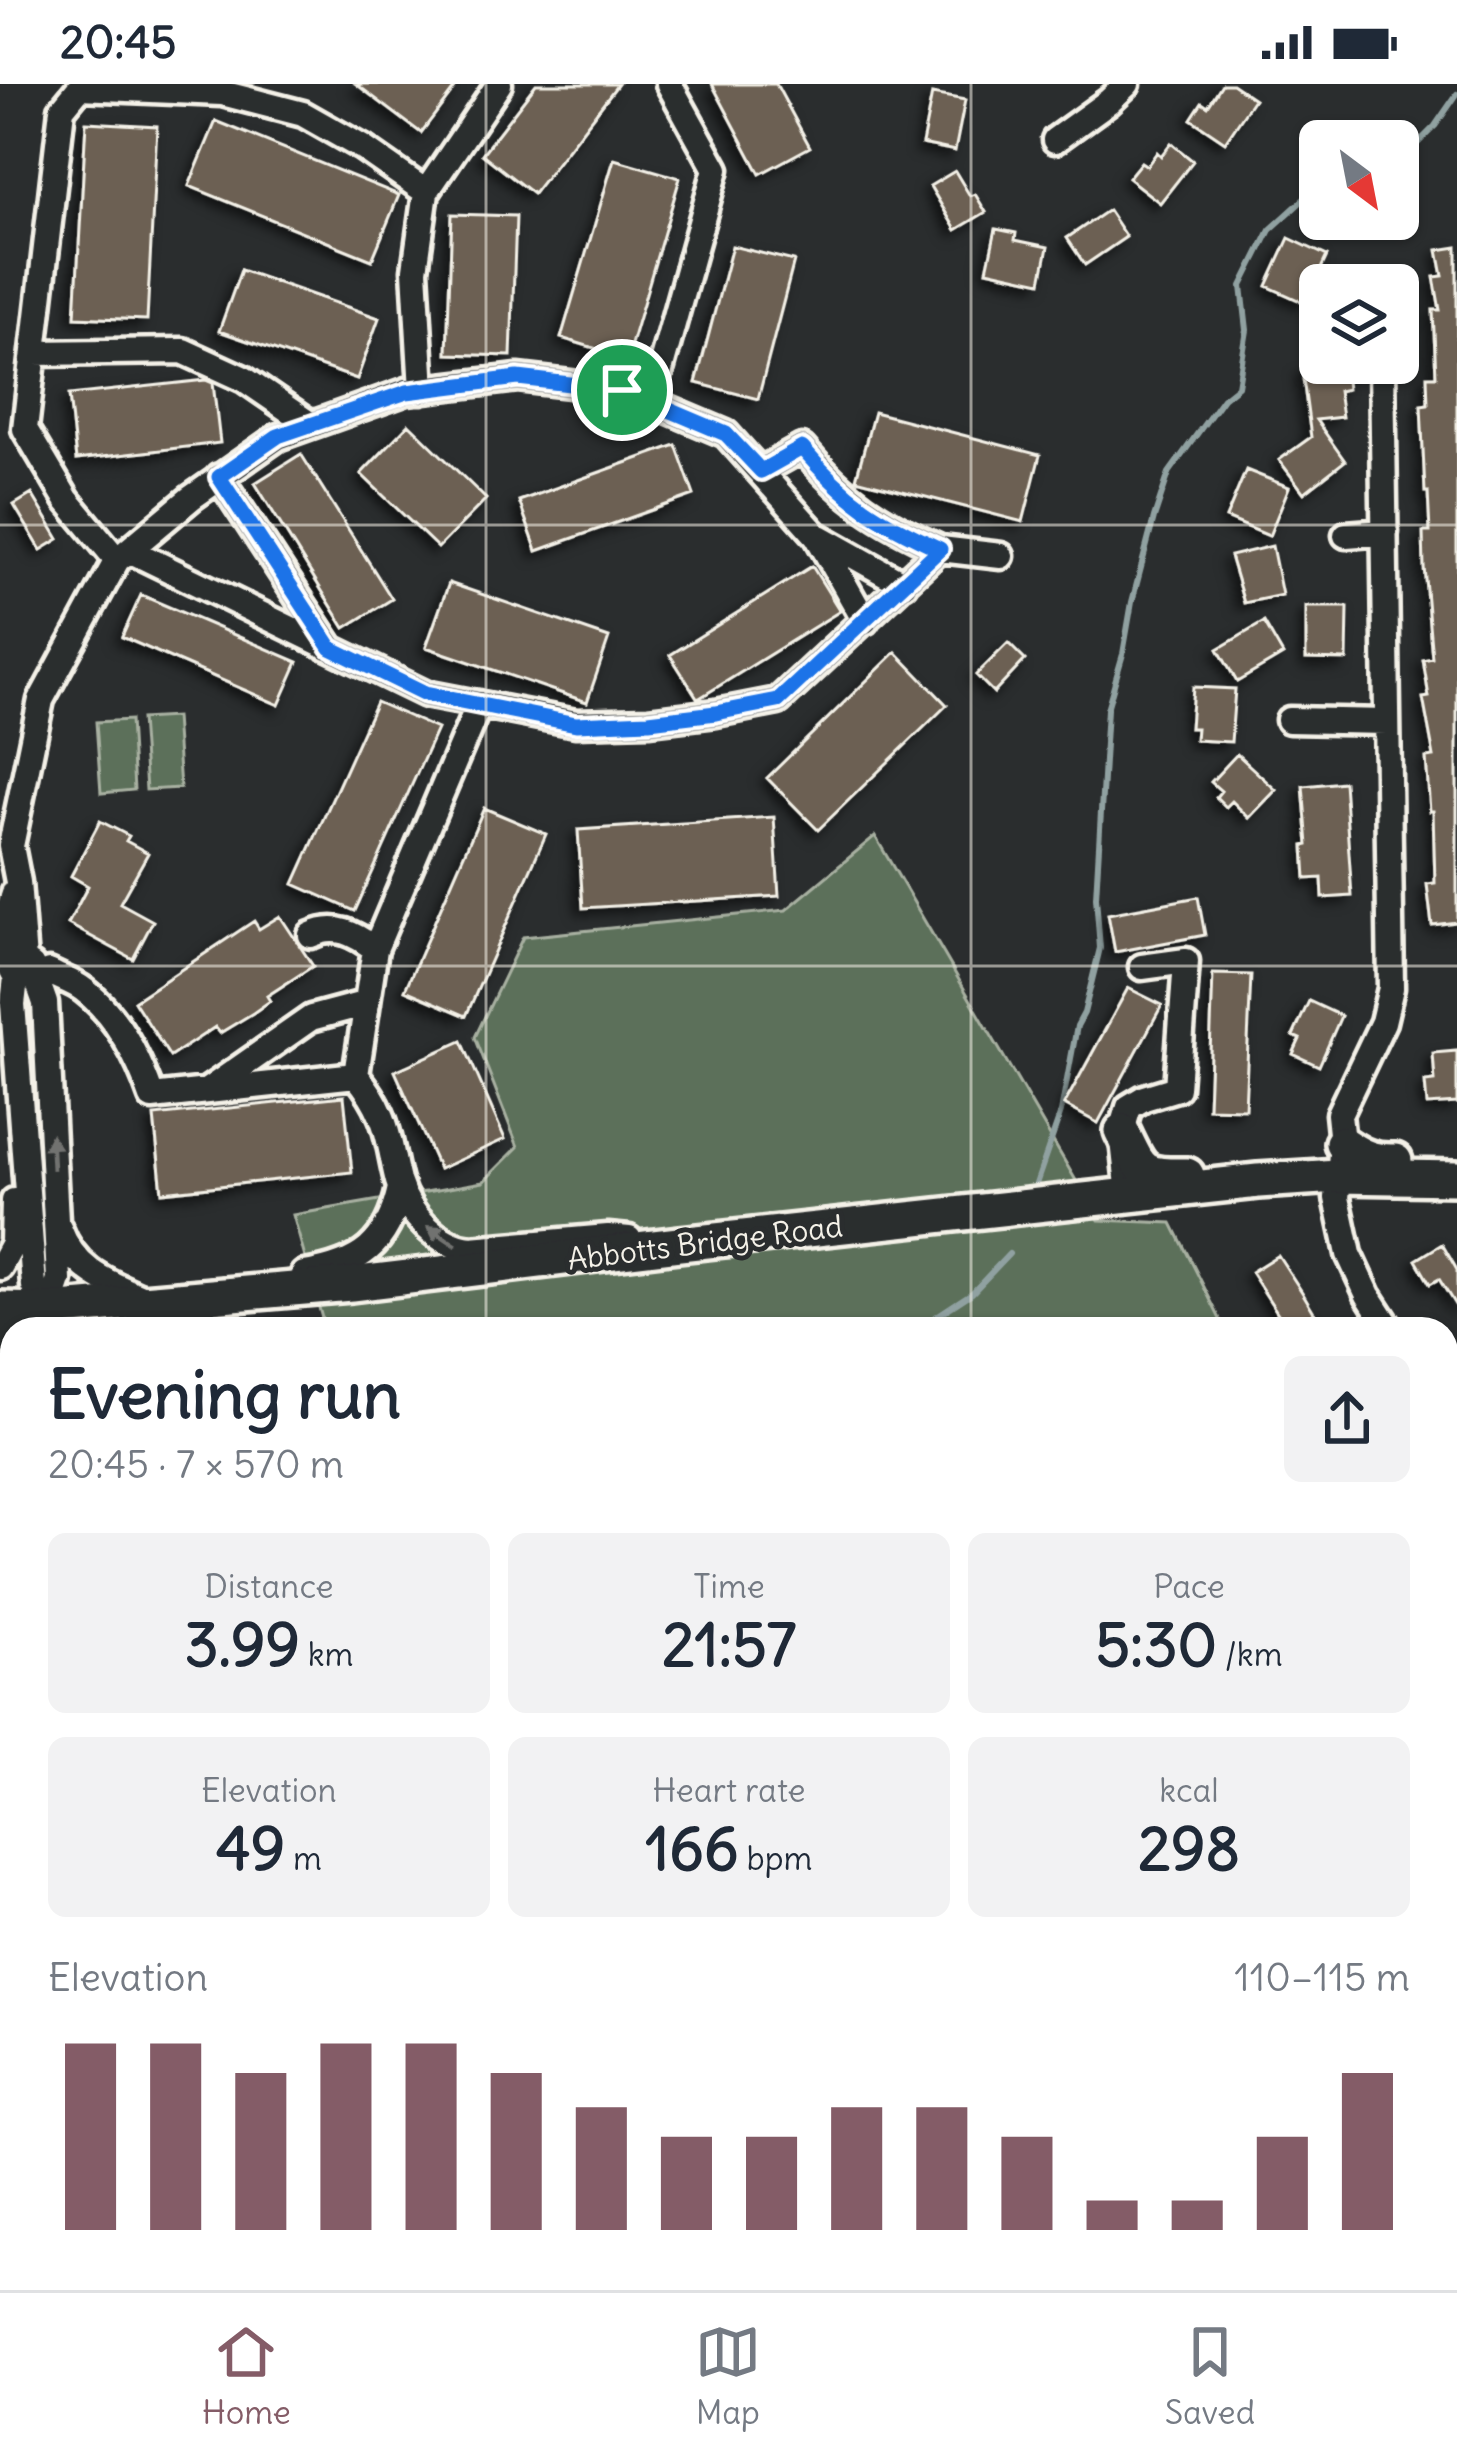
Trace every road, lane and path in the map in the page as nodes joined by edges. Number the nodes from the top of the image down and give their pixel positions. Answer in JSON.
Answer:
{"nodes":[{"id":1,"x":499,"y":84,"type":"edge"},
{"id":2,"x":669,"y":84,"type":"edge"},
{"id":3,"x":1127,"y":84,"type":"edge"},
{"id":4,"x":1054,"y":140,"type":"dead end"},
{"id":5,"x":426,"y":192,"type":"junction"},
{"id":6,"x":34,"y":353,"type":"junction"},
{"id":7,"x":1382,"y":384,"type":"edge"},
{"id":8,"x":422,"y":390,"type":"junction"},
{"id":9,"x":651,"y":403,"type":"junction"},
{"id":10,"x":311,"y":425,"type":"junction"},
{"id":11,"x":761,"y":471,"type":"junction"},
{"id":12,"x":219,"y":477,"type":"junction"},
{"id":13,"x":1384,"y":532,"type":"junction"},
{"id":14,"x":1346,"y":535,"type":"dead end"},
{"id":15,"x":818,"y":536,"type":"junction"},
{"id":16,"x":940,"y":549,"type":"junction"},
{"id":17,"x":123,"y":555,"type":"junction"},
{"id":18,"x":1000,"y":556,"type":"dead end"},
{"id":19,"x":904,"y":584,"type":"junction"},
{"id":20,"x":865,"y":620,"type":"junction"},
{"id":21,"x":331,"y":648,"type":"junction"},
{"id":22,"x":479,"y":704,"type":"junction"},
{"id":23,"x":1289,"y":720,"type":"dead end"},
{"id":24,"x":1387,"y":722,"type":"junction"},
{"id":25,"x":18,"y":882,"type":"junction"},
{"id":26,"x":311,"y":935,"type":"dead end"},
{"id":27,"x":375,"y":949,"type":"junction"},
{"id":28,"x":1142,"y":967,"type":"dead end"},
{"id":29,"x":28,"y":974,"type":"junction"},
{"id":30,"x":367,"y":1003,"type":"junction"},
{"id":31,"x":47,"y":1051,"type":"junction"},
{"id":32,"x":17,"y":1053,"type":"junction"},
{"id":33,"x":356,"y":1075,"type":"junction"},
{"id":34,"x":206,"y":1091,"type":"junction"},
{"id":35,"x":1122,"y":1131,"type":"junction"},
{"id":36,"x":24,"y":1152,"type":"junction"},
{"id":37,"x":1340,"y":1159,"type":"junction"},
{"id":38,"x":1457,"y":1160,"type":"edge"},
{"id":39,"x":1457,"y":1178,"type":"edge"},
{"id":40,"x":1258,"y":1181,"type":"junction"},
{"id":41,"x":400,"y":1187,"type":"junction"},
{"id":42,"x":1114,"y":1197,"type":"junction"},
{"id":43,"x":56,"y":1216,"type":"junction"},
{"id":44,"x":680,"y":1244,"type":"junction"},
{"id":45,"x":0,"y":1267,"type":"edge"},
{"id":46,"x":242,"y":1294,"type":"junction"},
{"id":47,"x":152,"y":1302,"type":"junction"},
{"id":48,"x":0,"y":1309,"type":"edge"},
{"id":49,"x":39,"y":1317,"type":"edge"},
{"id":50,"x":48,"y":1317,"type":"edge"},
{"id":51,"x":50,"y":1317,"type":"edge"},
{"id":52,"x":61,"y":1317,"type":"edge"},
{"id":53,"x":1382,"y":1317,"type":"edge"}],
"edges":[{"from":1,"to":5,"type":"street"},
{"from":2,"to":9,"type":"street"},
{"from":3,"to":4,"type":"street"},
{"from":5,"to":6,"type":"street"},
{"from":5,"to":8,"type":"street"},
{"from":6,"to":10,"type":"street"},
{"from":6,"to":17,"type":"street"},
{"from":7,"to":13,"type":"street"},
{"from":8,"to":9,"type":"street"},
{"from":8,"to":10,"type":"street"},
{"from":9,"to":11,"type":"street"},
{"from":10,"to":12,"type":"street"},
{"from":11,"to":15,"type":"street"},
{"from":11,"to":16,"type":"street"},
{"from":12,"to":17,"type":"street"},
{"from":12,"to":21,"type":"street"},
{"from":13,"to":14,"type":"street"},
{"from":13,"to":24,"type":"street"},
{"from":15,"to":19,"type":"street"},
{"from":15,"to":20,"type":"street"},
{"from":16,"to":18,"type":"street"},
{"from":16,"to":19,"type":"street"},
{"from":17,"to":21,"type":"street"},
{"from":17,"to":25,"type":"street"},
{"from":19,"to":20,"type":"street"},
{"from":20,"to":22,"type":"street"},
{"from":21,"to":22,"type":"street"},
{"from":22,"to":27,"type":"street"},
{"from":23,"to":24,"type":"street"},
{"from":24,"to":37,"type":"street"},
{"from":25,"to":29,"type":"street"},
{"from":25,"to":29,"type":"street"},
{"from":26,"to":27,"type":"street"},
{"from":27,"to":30,"type":"street"},
{"from":28,"to":35,"type":"street"},
{"from":29,"to":31,"type":"street"},
{"from":29,"to":32,"type":"street"},
{"from":29,"to":34,"type":"street"},
{"from":30,"to":33,"type":"street"},
{"from":30,"to":34,"type":"street"},
{"from":31,"to":32,"type":"street"},
{"from":43,"to":31,"type":"street","one_way":true},
{"from":32,"to":36,"type":"street"},
{"from":33,"to":34,"type":"street"},
{"from":33,"to":41,"type":"street"},
{"from":35,"to":40,"type":"main road","name":"Abbotts Bridge Road"},
{"from":35,"to":42,"type":"street"},
{"from":36,"to":45,"type":"street"},
{"from":36,"to":50,"type":"street"},
{"from":37,"to":38,"type":"main road","name":"Abbotts Bridge Road"},
{"from":37,"to":39,"type":"main road","name":"Abbotts Bridge Road"},
{"from":37,"to":40,"type":"main road","name":"Abbotts Bridge Road"},
{"from":37,"to":53,"type":"street"},
{"from":40,"to":42,"type":"main road","name":"Abbotts Bridge Road"},
{"from":44,"to":41,"type":"street","one_way":true},
{"from":41,"to":46,"type":"street"},
{"from":42,"to":44,"type":"main road","name":"Abbotts Bridge Road"},
{"from":43,"to":47,"type":"street","name":"Abbotts Bridge Road"},
{"from":43,"to":51,"type":"street"},
{"from":44,"to":46,"type":"main road","name":"Abbotts Bridge Road"},
{"from":46,"to":47,"type":"main road","name":"Abbotts Bridge Road"},
{"from":47,"to":52,"type":"main road","name":"Abbotts Bridge Road"},
{"from":48,"to":49,"type":"main road","name":"Abbotts Bridge Road"}]}
